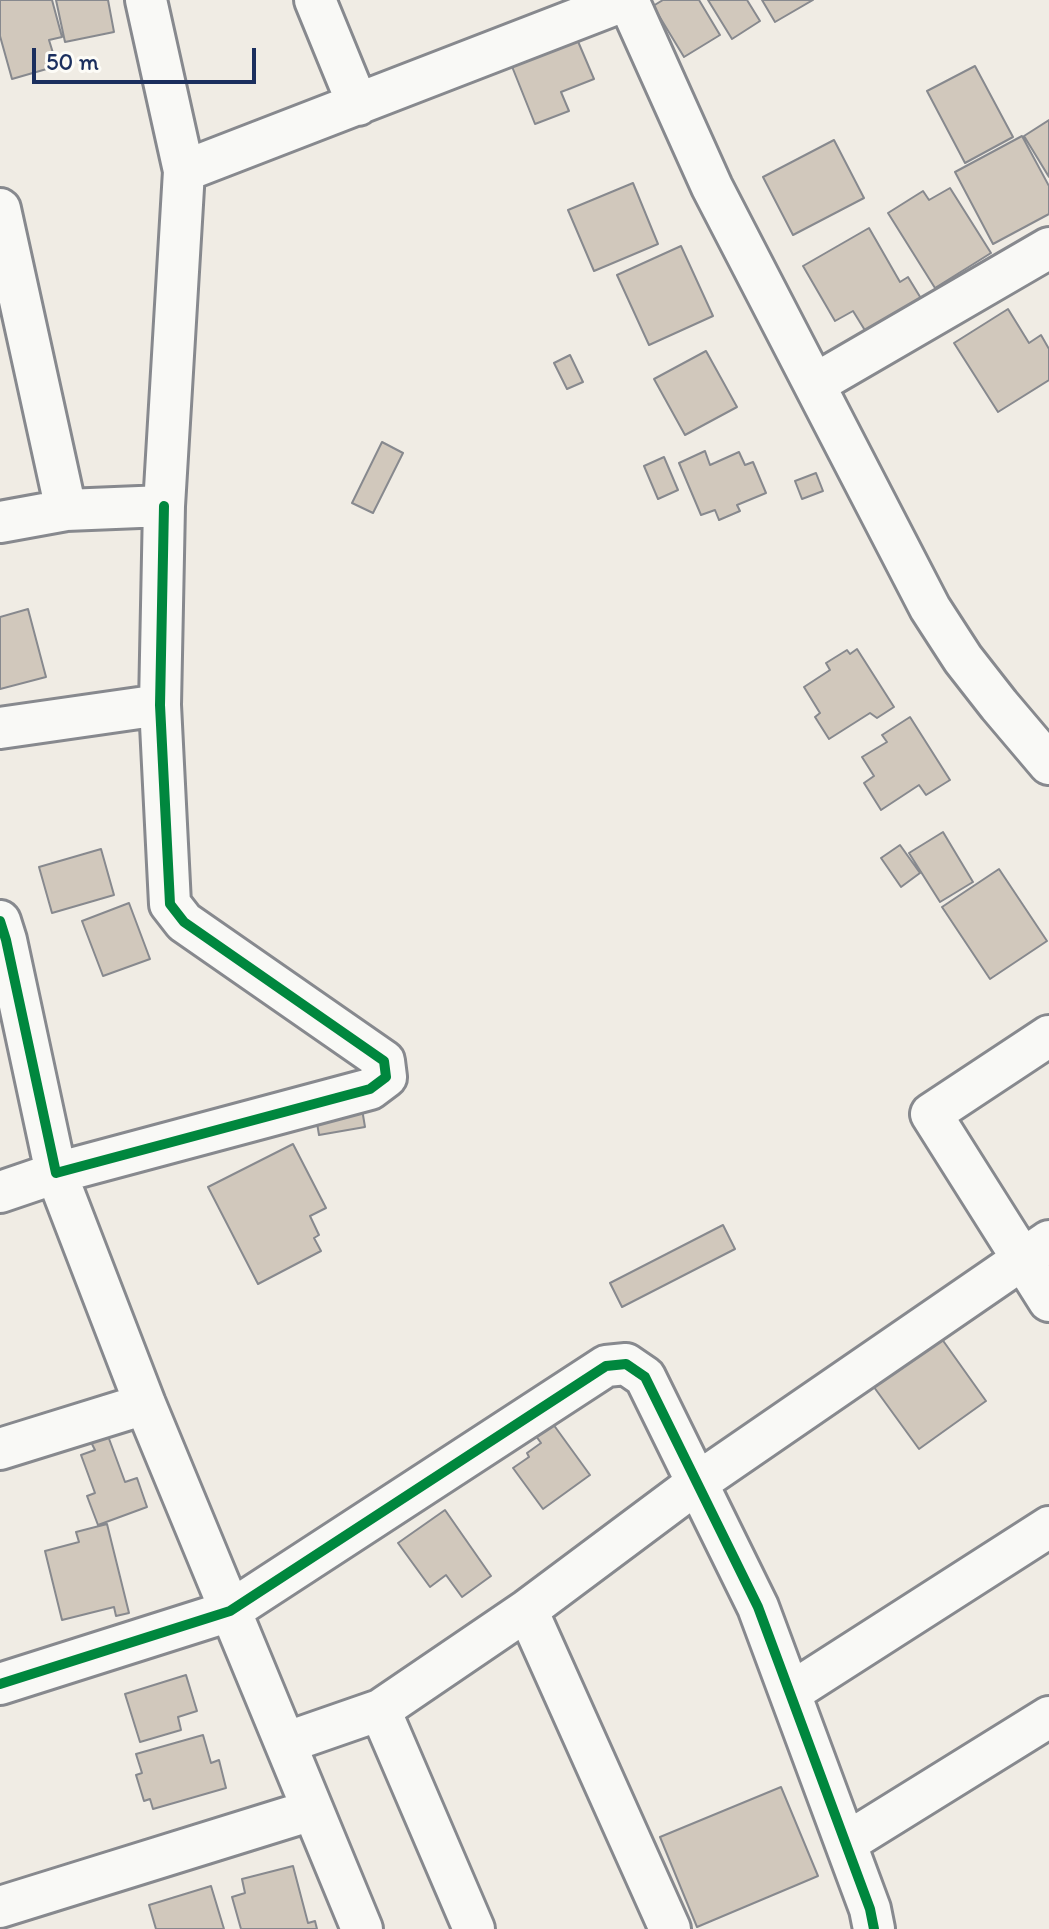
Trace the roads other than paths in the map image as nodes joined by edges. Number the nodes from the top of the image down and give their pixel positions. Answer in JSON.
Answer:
{"nodes":[{"id":1,"x":146,"y":0,"type":"edge"},
{"id":2,"x":315,"y":0,"type":"edge"},
{"id":3,"x":627,"y":0,"type":"edge"},
{"id":4,"x":358,"y":105,"type":"junction"},
{"id":5,"x":184,"y":171,"type":"junction"},
{"id":6,"x":0,"y":209,"type":"edge"},
{"id":7,"x":1049,"y":248,"type":"edge"},
{"id":8,"x":815,"y":384,"type":"junction"},
{"id":9,"x":164,"y":506,"type":"junction"},
{"id":10,"x":66,"y":510,"type":"junction"},
{"id":11,"x":0,"y":522,"type":"edge"},
{"id":12,"x":160,"y":705,"type":"junction"},
{"id":13,"x":0,"y":728,"type":"edge"},
{"id":14,"x":1049,"y":764,"type":"edge"},
{"id":15,"x":0,"y":921,"type":"edge"},
{"id":16,"x":1049,"y":1036,"type":"edge"},
{"id":17,"x":56,"y":1173,"type":"junction"},
{"id":18,"x":0,"y":1192,"type":"edge"},
{"id":19,"x":1036,"y":1249,"type":"edge"},
{"id":20,"x":1049,"y":1301,"type":"edge"},
{"id":21,"x":145,"y":1404,"type":"junction"},
{"id":22,"x":0,"y":1449,"type":"edge"},
{"id":23,"x":697,"y":1483,"type":"junction"},
{"id":24,"x":1049,"y":1527,"type":"edge"},
{"id":25,"x":527,"y":1610,"type":"junction"},
{"id":26,"x":230,"y":1611,"type":"junction"},
{"id":27,"x":0,"y":1684,"type":"edge"},
{"id":28,"x":790,"y":1693,"type":"junction"},
{"id":29,"x":380,"y":1710,"type":"junction"},
{"id":30,"x":1049,"y":1717,"type":"edge"},
{"id":31,"x":285,"y":1743,"type":"junction"},
{"id":32,"x":312,"y":1810,"type":"junction"},
{"id":33,"x":846,"y":1843,"type":"junction"},
{"id":34,"x":0,"y":1907,"type":"edge"},
{"id":35,"x":362,"y":1929,"type":"edge"},
{"id":36,"x":474,"y":1929,"type":"edge"},
{"id":37,"x":670,"y":1929,"type":"edge"},
{"id":38,"x":874,"y":1929,"type":"edge"}],
"edges":[{"from":1,"to":5,"type":"street"},
{"from":2,"to":4,"type":"street"},
{"from":3,"to":4,"type":"street"},
{"from":3,"to":8,"type":"street"},
{"from":4,"to":5,"type":"street"},
{"from":5,"to":9,"type":"street"},
{"from":6,"to":10,"type":"street"},
{"from":7,"to":8,"type":"street"},
{"from":8,"to":14,"type":"street"},
{"from":9,"to":10,"type":"street"},
{"from":9,"to":12,"type":"street"},
{"from":10,"to":11,"type":"street"},
{"from":12,"to":13,"type":"street"},
{"from":12,"to":17,"type":"street"},
{"from":15,"to":17,"type":"street"},
{"from":16,"to":19,"type":"street"},
{"from":17,"to":18,"type":"street"},
{"from":17,"to":21,"type":"street"},
{"from":19,"to":20,"type":"street"},
{"from":19,"to":23,"type":"street"},
{"from":21,"to":22,"type":"street"},
{"from":21,"to":26,"type":"street"},
{"from":23,"to":25,"type":"street"},
{"from":23,"to":26,"type":"street"},
{"from":23,"to":28,"type":"street"},
{"from":24,"to":28,"type":"street"},
{"from":25,"to":29,"type":"street"},
{"from":25,"to":37,"type":"street"},
{"from":26,"to":27,"type":"street"},
{"from":26,"to":31,"type":"street"},
{"from":28,"to":33,"type":"street"},
{"from":29,"to":31,"type":"street"},
{"from":29,"to":36,"type":"street"},
{"from":30,"to":33,"type":"street"},
{"from":31,"to":32,"type":"street"},
{"from":32,"to":34,"type":"street"},
{"from":32,"to":35,"type":"street"},
{"from":33,"to":38,"type":"street"}]}
